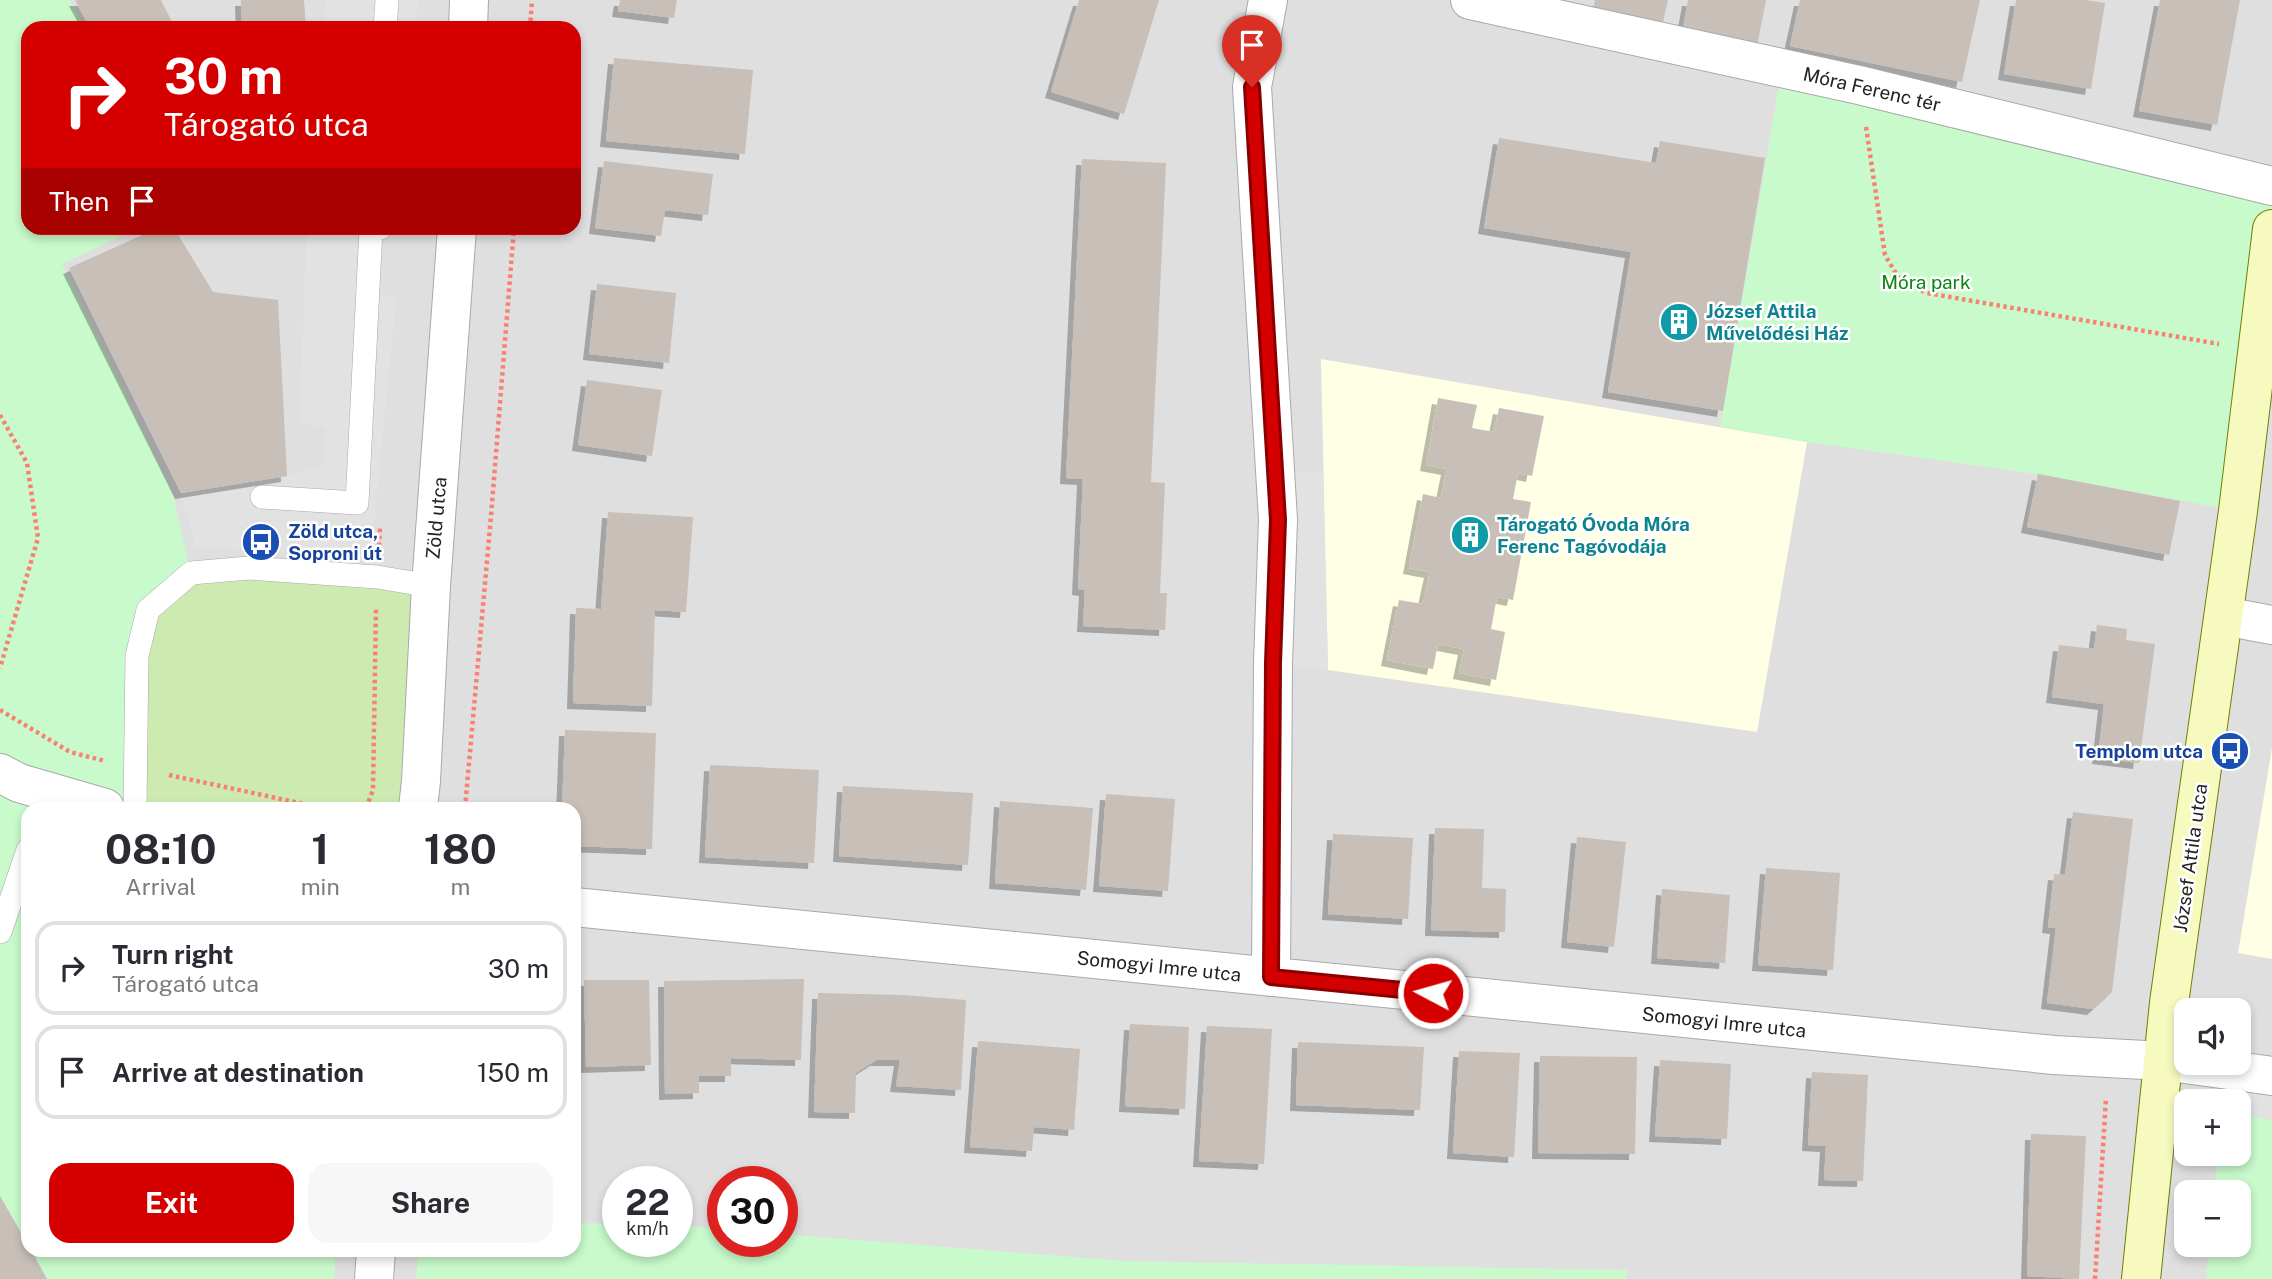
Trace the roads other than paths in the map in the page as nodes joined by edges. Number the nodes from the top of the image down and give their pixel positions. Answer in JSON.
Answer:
{"nodes":[{"id":1,"x":387,"y":0,"type":"edge"},
{"id":2,"x":470,"y":0,"type":"edge"},
{"id":3,"x":1268,"y":0,"type":"edge"},
{"id":4,"x":1470,"y":0,"type":"edge"},
{"id":5,"x":386,"y":21,"type":"edge"},
{"id":6,"x":468,"y":21,"type":"edge"},
{"id":7,"x":2272,"y":186,"type":"edge"},
{"id":8,"x":2272,"y":229,"type":"edge"},
{"id":9,"x":371,"y":235,"type":"edge"},
{"id":10,"x":449,"y":235,"type":"edge"},
{"id":11,"x":262,"y":497,"type":"dead end"},
{"id":12,"x":430,"y":586,"type":"junction"},
{"id":13,"x":2224,"y":615,"type":"junction"},
{"id":14,"x":2272,"y":625,"type":"edge"},
{"id":15,"x":0,"y":773,"type":"edge"},
{"id":16,"x":45,"y":800,"type":"edge"},
{"id":17,"x":135,"y":802,"type":"edge"},
{"id":18,"x":419,"y":802,"type":"edge"},
{"id":19,"x":21,"y":870,"type":"edge"},
{"id":20,"x":581,"y":907,"type":"edge"},
{"id":21,"x":0,"y":932,"type":"edge"},
{"id":22,"x":1271,"y":977,"type":"junction"},
{"id":23,"x":2163,"y":1061,"type":"junction"},
{"id":24,"x":2272,"y":1076,"type":"edge"},
{"id":25,"x":376,"y":1257,"type":"edge"},
{"id":26,"x":374,"y":1279,"type":"edge"},
{"id":27,"x":2141,"y":1279,"type":"edge"}],
"edges":[{"from":1,"to":5,"type":"lane"},
{"from":2,"to":6,"type":"street"},
{"from":3,"to":22,"type":"street"},
{"from":4,"to":7,"type":"street","name":"Móra Ferenc tér"},
{"from":8,"to":13,"type":"street","name":"József Attila utca"},
{"from":9,"to":11,"type":"lane"},
{"from":10,"to":12,"type":"street","name":"Zöld utca"},
{"from":12,"to":17,"type":"lane"},
{"from":12,"to":18,"type":"street","name":"Zöld utca"},
{"from":13,"to":14,"type":"street"},
{"from":13,"to":23,"type":"street","name":"József Attila utca"},
{"from":15,"to":16,"type":"street"},
{"from":19,"to":21,"type":"lane"},
{"from":20,"to":22,"type":"street","name":"Somogyi Imre utca"},
{"from":22,"to":23,"type":"street","name":"Somogyi Imre utca"},
{"from":23,"to":24,"type":"street"},
{"from":23,"to":27,"type":"street","name":"József Attila utca"},
{"from":25,"to":26,"type":"street"}]}
